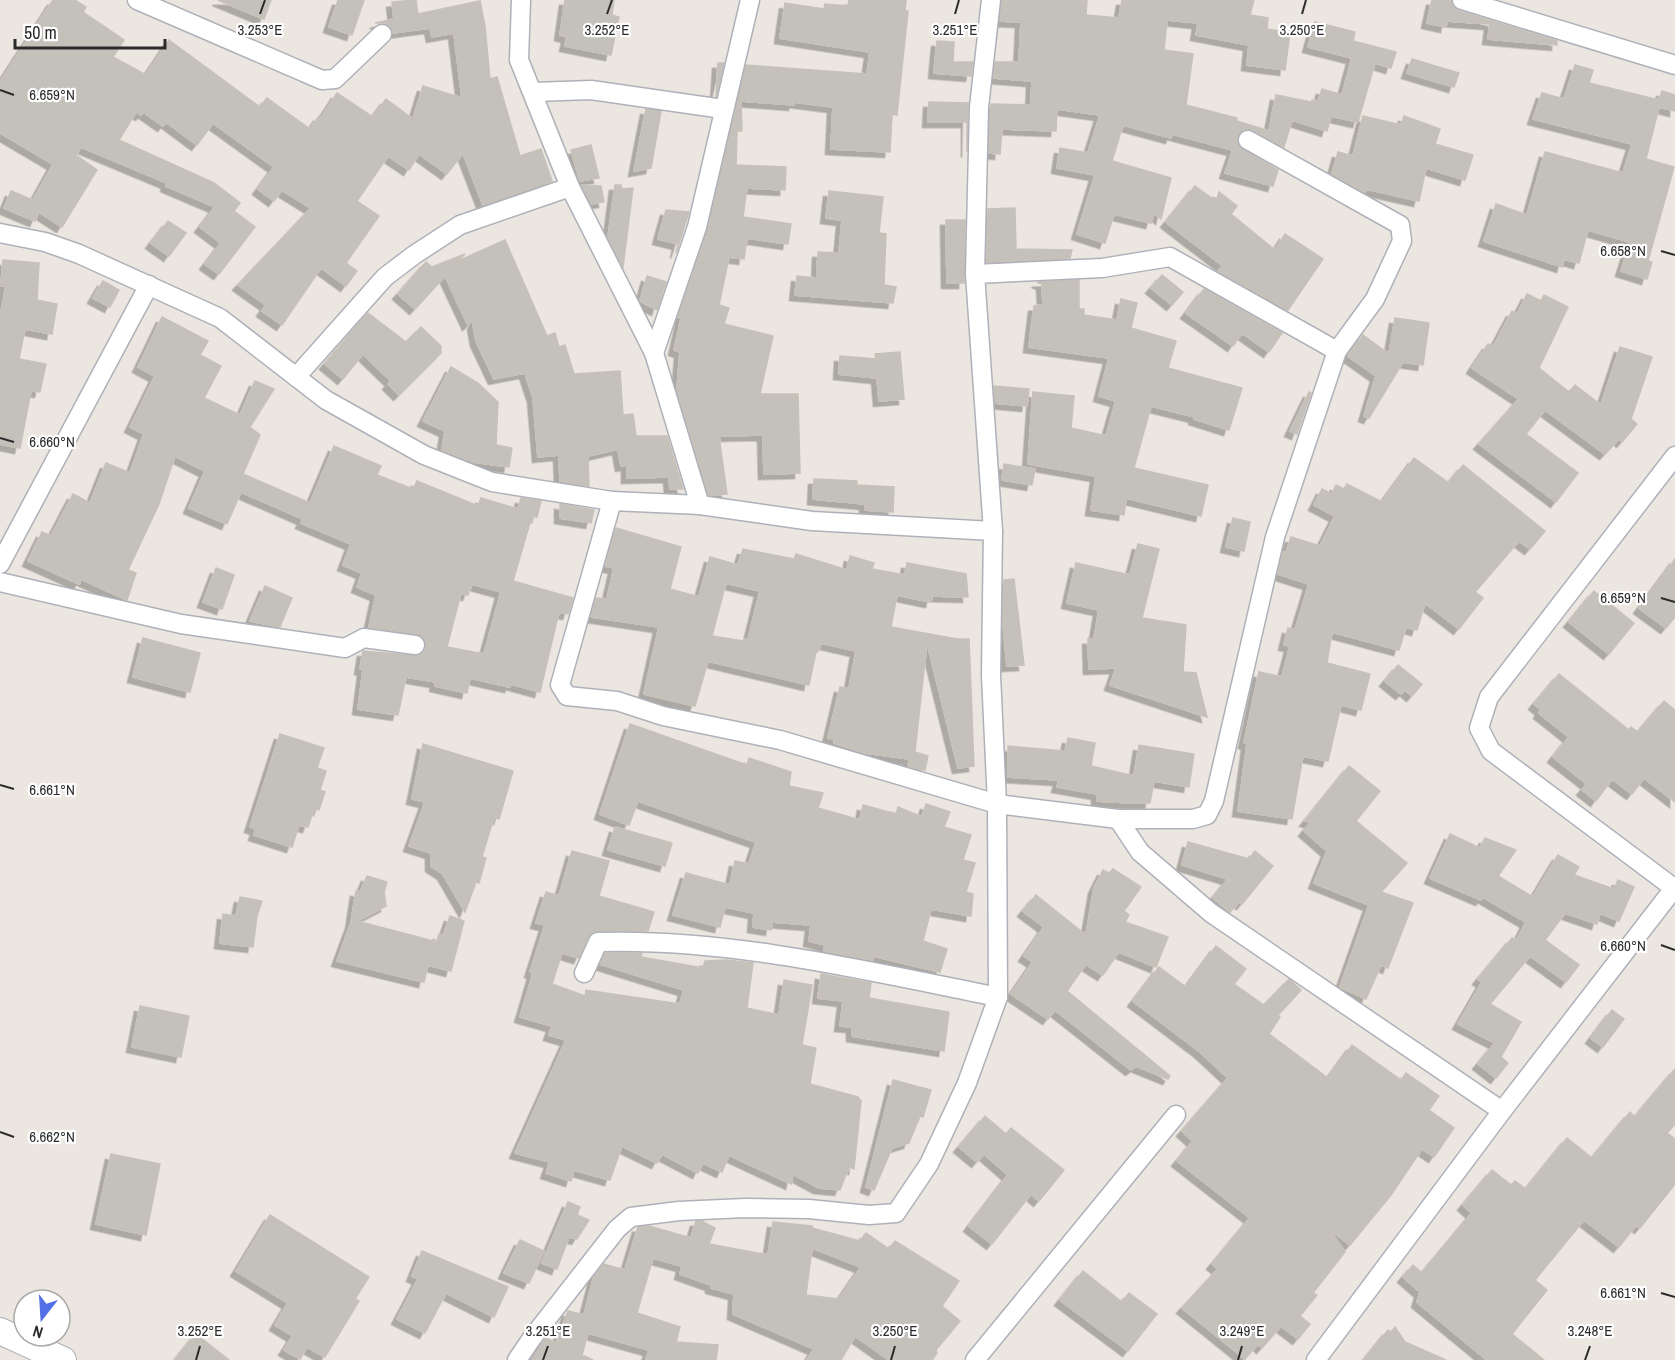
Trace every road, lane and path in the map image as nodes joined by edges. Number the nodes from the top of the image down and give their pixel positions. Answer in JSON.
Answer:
{"nodes":[{"id":1,"x":137,"y":0,"type":"edge"},
{"id":2,"x":522,"y":0,"type":"edge"},
{"id":3,"x":750,"y":0,"type":"edge"},
{"id":4,"x":991,"y":0,"type":"edge"},
{"id":5,"x":1462,"y":0,"type":"edge"},
{"id":6,"x":382,"y":34,"type":"dead end"},
{"id":7,"x":1675,"y":66,"type":"edge"},
{"id":8,"x":533,"y":92,"type":"junction"},
{"id":9,"x":723,"y":109,"type":"junction"},
{"id":10,"x":1248,"y":140,"type":"dead end"},
{"id":11,"x":570,"y":187,"type":"junction"},
{"id":12,"x":0,"y":233,"type":"edge"},
{"id":13,"x":975,"y":274,"type":"junction"},
{"id":14,"x":148,"y":285,"type":"junction"},
{"id":15,"x":1337,"y":351,"type":"junction"},
{"id":16,"x":654,"y":352,"type":"junction"},
{"id":17,"x":296,"y":377,"type":"junction"},
{"id":18,"x":1675,"y":456,"type":"edge"},
{"id":19,"x":612,"y":501,"type":"junction"},
{"id":20,"x":700,"y":505,"type":"junction"},
{"id":21,"x":993,"y":531,"type":"junction"},
{"id":22,"x":0,"y":564,"type":"edge"},
{"id":23,"x":0,"y":582,"type":"edge"},
{"id":24,"x":415,"y":645,"type":"dead end"},
{"id":25,"x":997,"y":804,"type":"junction"},
{"id":26,"x":1118,"y":819,"type":"junction"},
{"id":27,"x":1675,"y":887,"type":"edge"},
{"id":28,"x":584,"y":973,"type":"dead end"},
{"id":29,"x":998,"y":997,"type":"junction"},
{"id":30,"x":1502,"y":1111,"type":"junction"},
{"id":31,"x":1176,"y":1115,"type":"dead end"},
{"id":32,"x":0,"y":1331,"type":"edge"},
{"id":33,"x":0,"y":1344,"type":"edge"},
{"id":34,"x":35,"y":1360,"type":"edge"},
{"id":35,"x":63,"y":1360,"type":"edge"},
{"id":36,"x":517,"y":1360,"type":"edge"},
{"id":37,"x":975,"y":1360,"type":"edge"},
{"id":38,"x":1316,"y":1360,"type":"edge"}],
"edges":[{"from":1,"to":6,"type":"street"},
{"from":2,"to":8,"type":"street"},
{"from":3,"to":9,"type":"street"},
{"from":4,"to":13,"type":"street"},
{"from":5,"to":7,"type":"street"},
{"from":8,"to":9,"type":"street"},
{"from":8,"to":11,"type":"street"},
{"from":9,"to":16,"type":"street"},
{"from":10,"to":15,"type":"street"},
{"from":11,"to":16,"type":"street"},
{"from":11,"to":17,"type":"street"},
{"from":12,"to":14,"type":"street"},
{"from":13,"to":15,"type":"street"},
{"from":13,"to":21,"type":"street"},
{"from":14,"to":17,"type":"street"},
{"from":14,"to":22,"type":"street"},
{"from":15,"to":26,"type":"street"},
{"from":16,"to":20,"type":"street"},
{"from":17,"to":19,"type":"street"},
{"from":18,"to":27,"type":"street"},
{"from":19,"to":20,"type":"street"},
{"from":19,"to":25,"type":"street"},
{"from":20,"to":21,"type":"street"},
{"from":21,"to":25,"type":"street"},
{"from":23,"to":24,"type":"street"},
{"from":25,"to":26,"type":"street"},
{"from":25,"to":29,"type":"street"},
{"from":26,"to":30,"type":"street"},
{"from":27,"to":30,"type":"street"},
{"from":28,"to":29,"type":"street"},
{"from":29,"to":36,"type":"street"},
{"from":30,"to":38,"type":"street"},
{"from":31,"to":37,"type":"street"},
{"from":32,"to":35,"type":"street"},
{"from":33,"to":34,"type":"street"}]}
